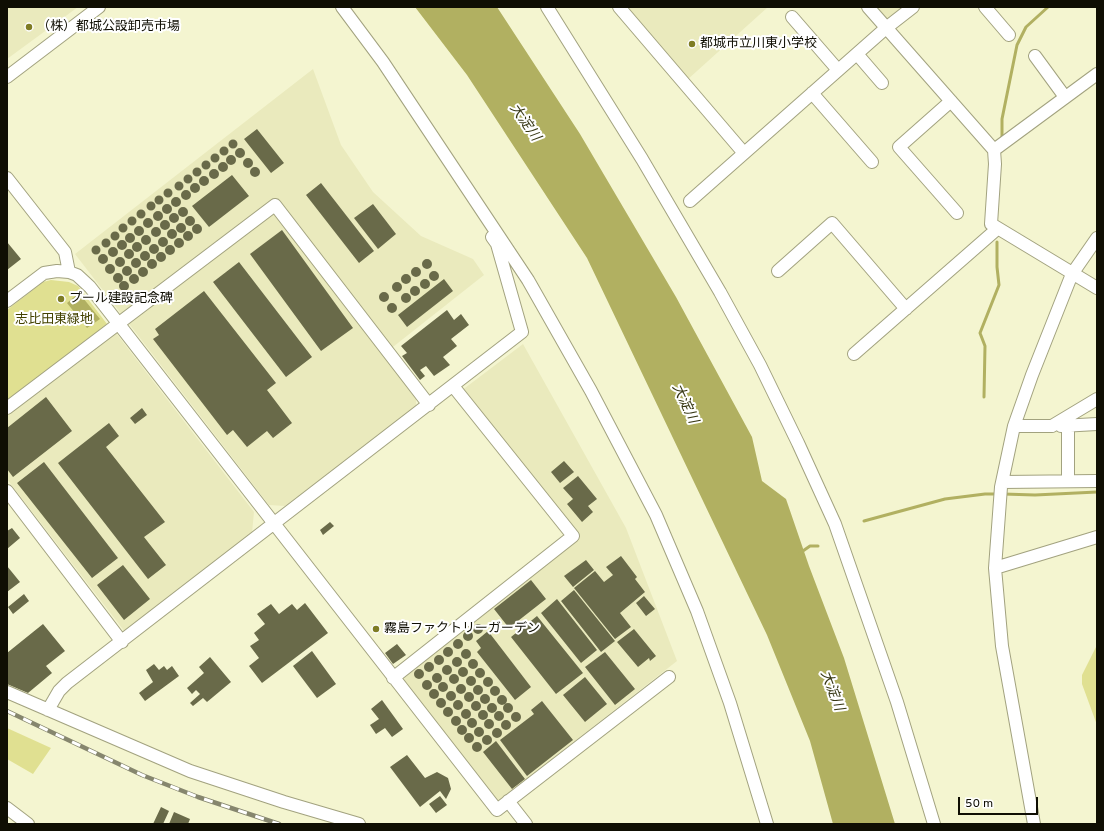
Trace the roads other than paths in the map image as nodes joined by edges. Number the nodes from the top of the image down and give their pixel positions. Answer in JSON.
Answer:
{"nodes":[{"id":1,"x":98,"y":7,"type":"edge"},
{"id":2,"x":342,"y":7,"type":"edge"},
{"id":3,"x":548,"y":7,"type":"edge"},
{"id":4,"x":619,"y":7,"type":"edge"},
{"id":5,"x":868,"y":7,"type":"edge"},
{"id":6,"x":913,"y":7,"type":"edge"},
{"id":7,"x":985,"y":7,"type":"edge"},
{"id":8,"x":792,"y":17,"type":"dead end"},
{"id":9,"x":886,"y":28,"type":"junction"},
{"id":10,"x":1009,"y":34,"type":"dead end"},
{"id":11,"x":857,"y":54,"type":"junction"},
{"id":12,"x":1035,"y":56,"type":"dead end"},
{"id":13,"x":383,"y":62,"type":"junction"},
{"id":14,"x":838,"y":70,"type":"junction"},
{"id":15,"x":1097,"y":74,"type":"edge"},
{"id":16,"x":7,"y":77,"type":"edge"},
{"id":17,"x":882,"y":83,"type":"dead end"},
{"id":18,"x":812,"y":93,"type":"junction"},
{"id":19,"x":1065,"y":97,"type":"junction"},
{"id":20,"x":951,"y":101,"type":"junction"},
{"id":21,"x":994,"y":150,"type":"junction"},
{"id":22,"x":743,"y":152,"type":"junction"},
{"id":23,"x":872,"y":162,"type":"dead end"},
{"id":24,"x":7,"y":178,"type":"edge"},
{"id":25,"x":690,"y":201,"type":"dead end"},
{"id":26,"x":957,"y":213,"type":"dead end"},
{"id":27,"x":997,"y":229,"type":"junction"},
{"id":28,"x":1097,"y":238,"type":"edge"},
{"id":29,"x":778,"y":271,"type":"dead end"},
{"id":30,"x":70,"y":272,"type":"junction"},
{"id":31,"x":1072,"y":274,"type":"junction"},
{"id":32,"x":1097,"y":288,"type":"edge"},
{"id":33,"x":7,"y":301,"type":"edge"},
{"id":34,"x":906,"y":308,"type":"junction"},
{"id":35,"x":118,"y":323,"type":"junction"},
{"id":36,"x":854,"y":354,"type":"dead end"},
{"id":37,"x":453,"y":386,"type":"junction"},
{"id":38,"x":1097,"y":399,"type":"edge"},
{"id":39,"x":429,"y":405,"type":"junction"},
{"id":40,"x":7,"y":408,"type":"edge"},
{"id":41,"x":1097,"y":424,"type":"edge"},
{"id":42,"x":1068,"y":425,"type":"junction"},
{"id":43,"x":1014,"y":426,"type":"junction"},
{"id":44,"x":1052,"y":426,"type":"junction"},
{"id":45,"x":1097,"y":481,"type":"edge"},
{"id":46,"x":1068,"y":482,"type":"junction"},
{"id":47,"x":1002,"y":484,"type":"junction"},
{"id":48,"x":7,"y":491,"type":"edge"},
{"id":49,"x":11,"y":506,"type":"edge"},
{"id":50,"x":274,"y":525,"type":"junction"},
{"id":51,"x":1097,"y":537,"type":"edge"},
{"id":52,"x":995,"y":568,"type":"junction"},
{"id":53,"x":122,"y":642,"type":"junction"},
{"id":54,"x":669,"y":677,"type":"dead end"},
{"id":55,"x":393,"y":678,"type":"junction"},
{"id":56,"x":7,"y":692,"type":"edge"},
{"id":57,"x":48,"y":710,"type":"junction"},
{"id":58,"x":508,"y":801,"type":"junction"},
{"id":59,"x":7,"y":808,"type":"edge"},
{"id":60,"x":351,"y":823,"type":"edge"},
{"id":61,"x":28,"y":824,"type":"edge"},
{"id":62,"x":526,"y":824,"type":"edge"},
{"id":63,"x":767,"y":824,"type":"edge"},
{"id":64,"x":934,"y":824,"type":"edge"},
{"id":65,"x":1034,"y":824,"type":"edge"}],
"edges":[{"from":1,"to":16,"type":"street"},
{"from":2,"to":13,"type":"street"},
{"from":3,"to":64,"type":"street"},
{"from":4,"to":22,"type":"street"},
{"from":5,"to":9,"type":"street"},
{"from":6,"to":9,"type":"street"},
{"from":7,"to":10,"type":"street"},
{"from":8,"to":14,"type":"street"},
{"from":9,"to":11,"type":"street"},
{"from":9,"to":20,"type":"street"},
{"from":11,"to":14,"type":"street"},
{"from":11,"to":17,"type":"street"},
{"from":12,"to":19,"type":"street"},
{"from":13,"to":37,"type":"street"},
{"from":13,"to":63,"type":"street"},
{"from":14,"to":18,"type":"street"},
{"from":15,"to":19,"type":"street"},
{"from":18,"to":22,"type":"street"},
{"from":18,"to":23,"type":"street"},
{"from":19,"to":21,"type":"street"},
{"from":20,"to":21,"type":"street"},
{"from":20,"to":26,"type":"street"},
{"from":21,"to":27,"type":"street"},
{"from":22,"to":25,"type":"street"},
{"from":24,"to":30,"type":"street"},
{"from":27,"to":31,"type":"street"},
{"from":27,"to":34,"type":"street"},
{"from":28,"to":31,"type":"street"},
{"from":29,"to":34,"type":"street"},
{"from":30,"to":33,"type":"street"},
{"from":30,"to":35,"type":"street"},
{"from":31,"to":32,"type":"street"},
{"from":31,"to":43,"type":"street"},
{"from":34,"to":36,"type":"street"},
{"from":35,"to":39,"type":"street"},
{"from":35,"to":40,"type":"street"},
{"from":35,"to":50,"type":"street"},
{"from":37,"to":39,"type":"street"},
{"from":37,"to":55,"type":"street"},
{"from":38,"to":44,"type":"street"},
{"from":39,"to":50,"type":"street"},
{"from":41,"to":42,"type":"street"},
{"from":42,"to":44,"type":"street"},
{"from":42,"to":46,"type":"street"},
{"from":43,"to":44,"type":"street"},
{"from":43,"to":47,"type":"street"},
{"from":45,"to":46,"type":"street"},
{"from":46,"to":47,"type":"street"},
{"from":47,"to":52,"type":"street"},
{"from":48,"to":49,"type":"street"},
{"from":49,"to":53,"type":"street"},
{"from":50,"to":53,"type":"street"},
{"from":50,"to":55,"type":"street"},
{"from":51,"to":52,"type":"street"},
{"from":52,"to":65,"type":"street"},
{"from":53,"to":57,"type":"street"},
{"from":54,"to":58,"type":"street"},
{"from":55,"to":58,"type":"street"},
{"from":56,"to":57,"type":"street"},
{"from":57,"to":60,"type":"street"},
{"from":58,"to":62,"type":"street"},
{"from":59,"to":61,"type":"street"}]}
